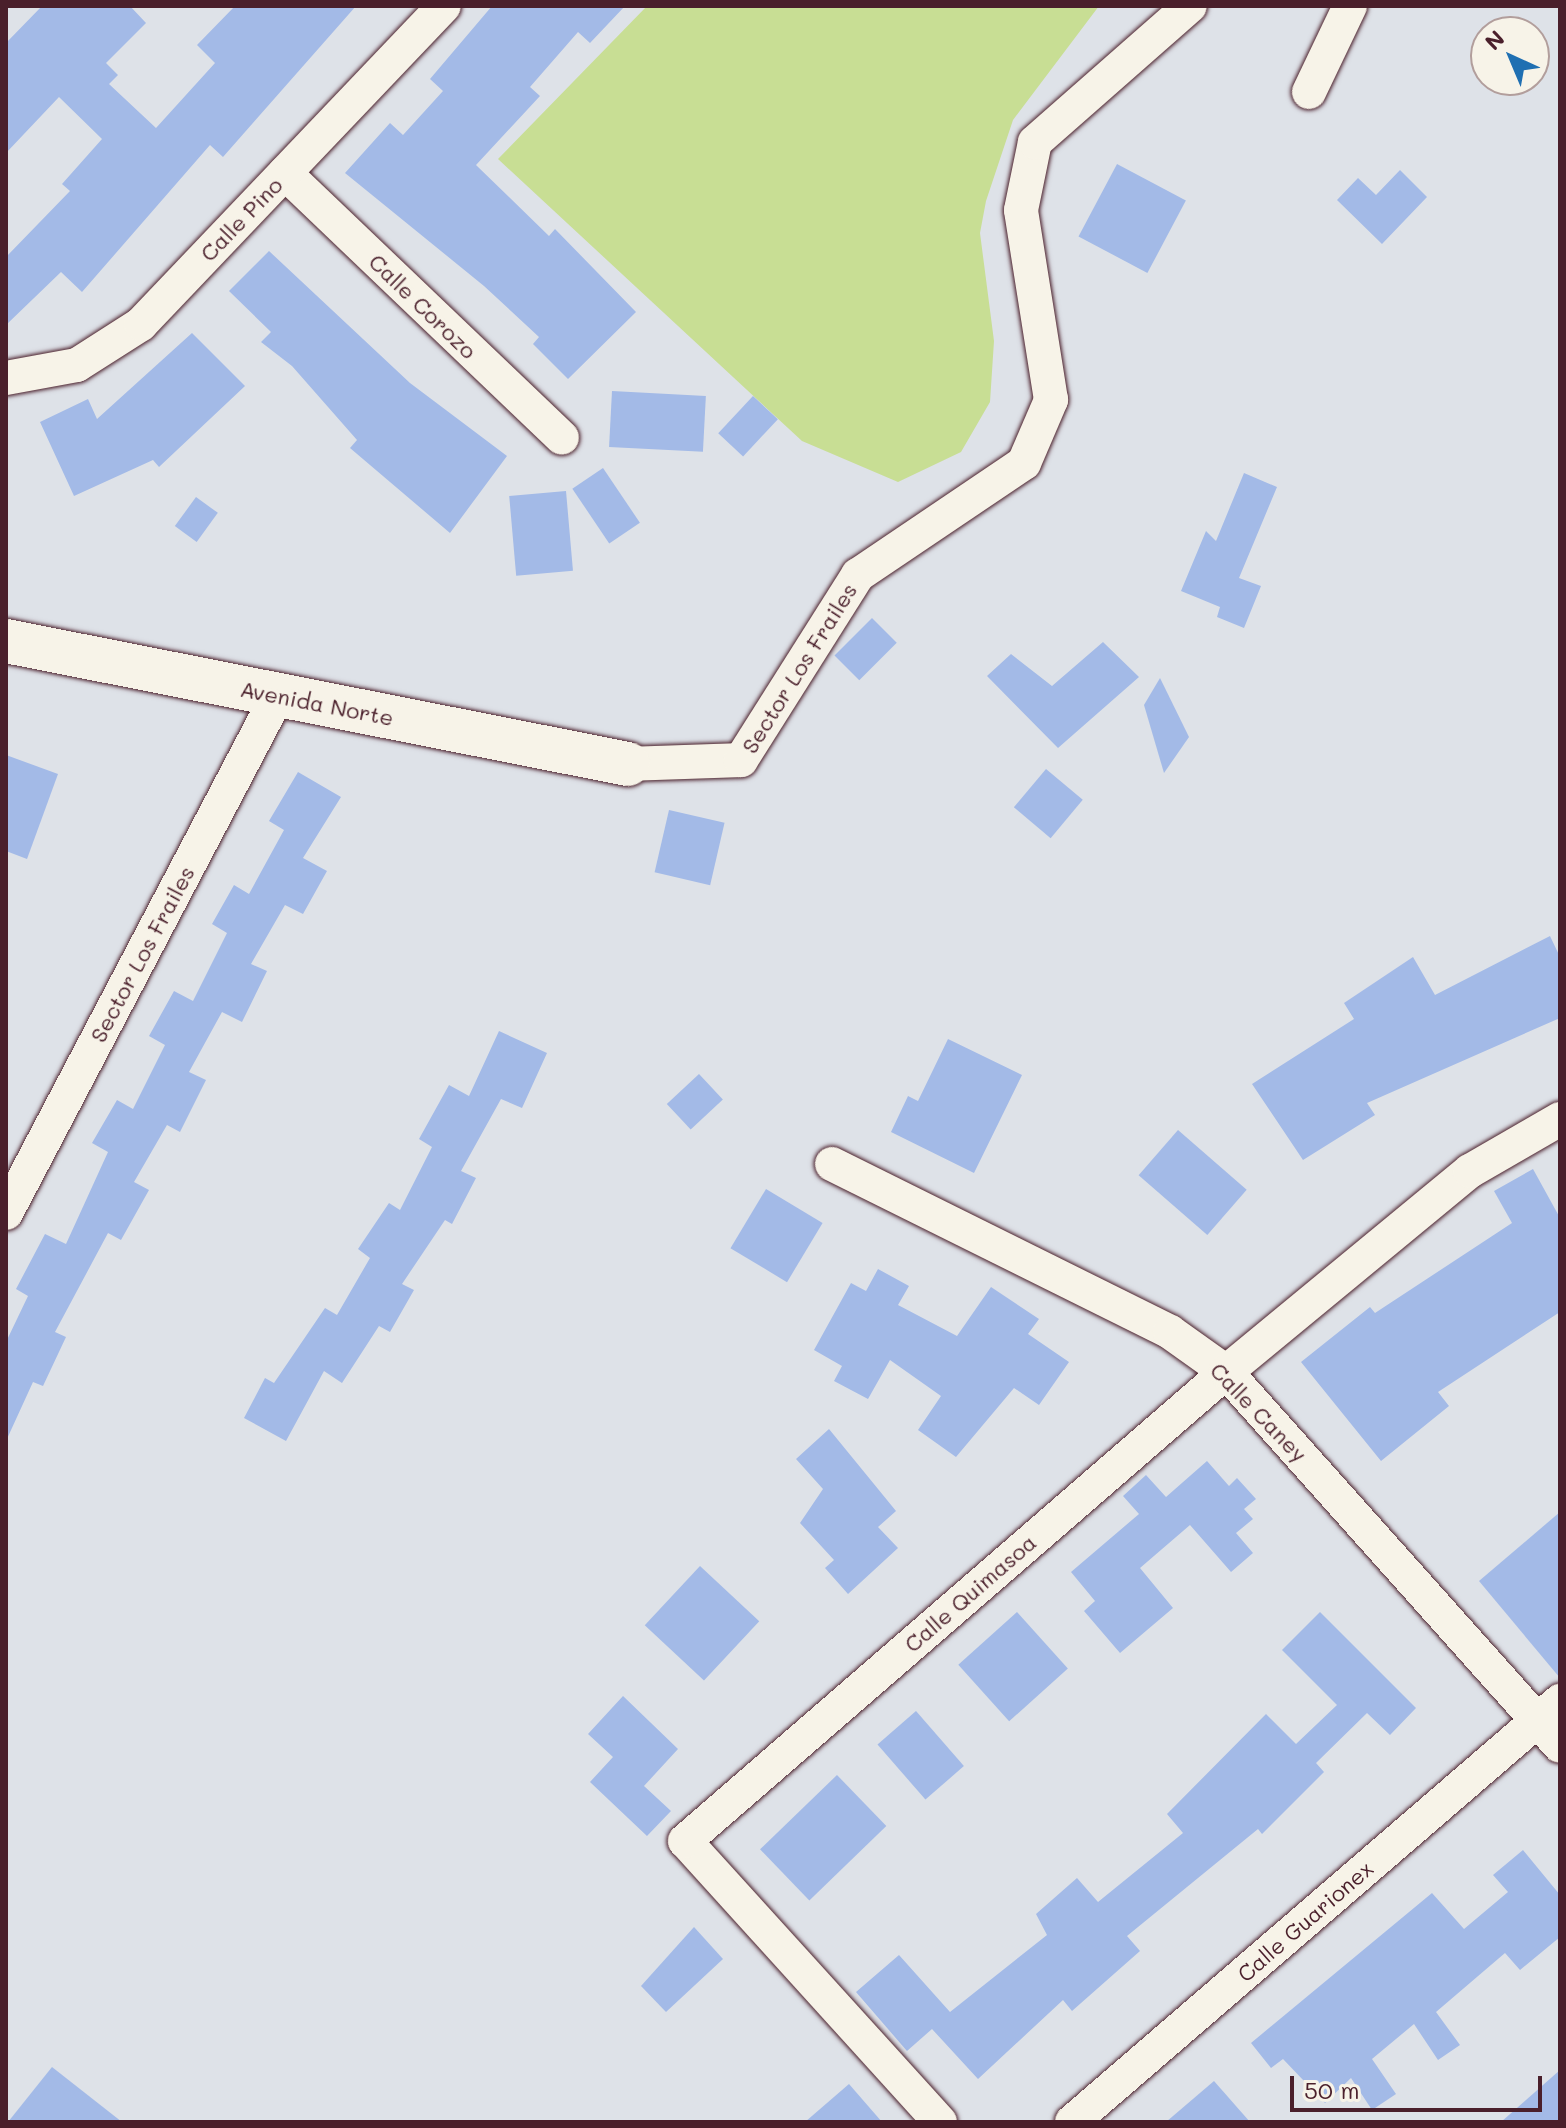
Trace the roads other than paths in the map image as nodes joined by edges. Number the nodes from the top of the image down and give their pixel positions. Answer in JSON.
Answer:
{"nodes":[{"id":1,"x":444,"y":6,"type":"edge"},
{"id":2,"x":1190,"y":6,"type":"edge"},
{"id":3,"x":1350,"y":6,"type":"edge"},
{"id":4,"x":1309,"y":92,"type":"dead end"},
{"id":5,"x":285,"y":173,"type":"junction"},
{"id":6,"x":6,"y":378,"type":"edge"},
{"id":7,"x":562,"y":438,"type":"dead end"},
{"id":8,"x":6,"y":641,"type":"edge"},
{"id":9,"x":278,"y":695,"type":"junction"},
{"id":10,"x":628,"y":764,"type":"joint"},
{"id":11,"x":1560,"y":1119,"type":"edge"},
{"id":12,"x":832,"y":1164,"type":"dead end"},
{"id":13,"x":6,"y":1213,"type":"edge"},
{"id":14,"x":1226,"y":1372,"type":"junction"},
{"id":15,"x":1549,"y":1710,"type":"edge"},
{"id":16,"x":1560,"y":1746,"type":"edge"},
{"id":17,"x":940,"y":2122,"type":"edge"},
{"id":18,"x":1072,"y":2122,"type":"edge"}],
"edges":[{"from":1,"to":5,"type":"street","name":"Calle Pino"},
{"from":2,"to":10,"type":"street","name":"Sector Los Frailes"},
{"from":3,"to":4,"type":"street"},
{"from":5,"to":6,"type":"street","name":"Calle Pino"},
{"from":5,"to":7,"type":"street","name":"Calle Corozo"},
{"from":8,"to":9,"type":"street","name":"Avenida Norte"},
{"from":9,"to":10,"type":"street","name":"Avenida Norte"},
{"from":9,"to":13,"type":"street","name":"Sector Los Frailes"},
{"from":11,"to":14,"type":"street","name":"Calle Quimasoa"},
{"from":12,"to":14,"type":"street","name":"Calle Caney"},
{"from":14,"to":15,"type":"street","name":"Calle Caney"},
{"from":14,"to":17,"type":"street","name":"Calle Quimasoa"},
{"from":15,"to":16,"type":"street","name":"Calle Caney"},
{"from":15,"to":18,"type":"street","name":"Calle Guarionex"}]}
